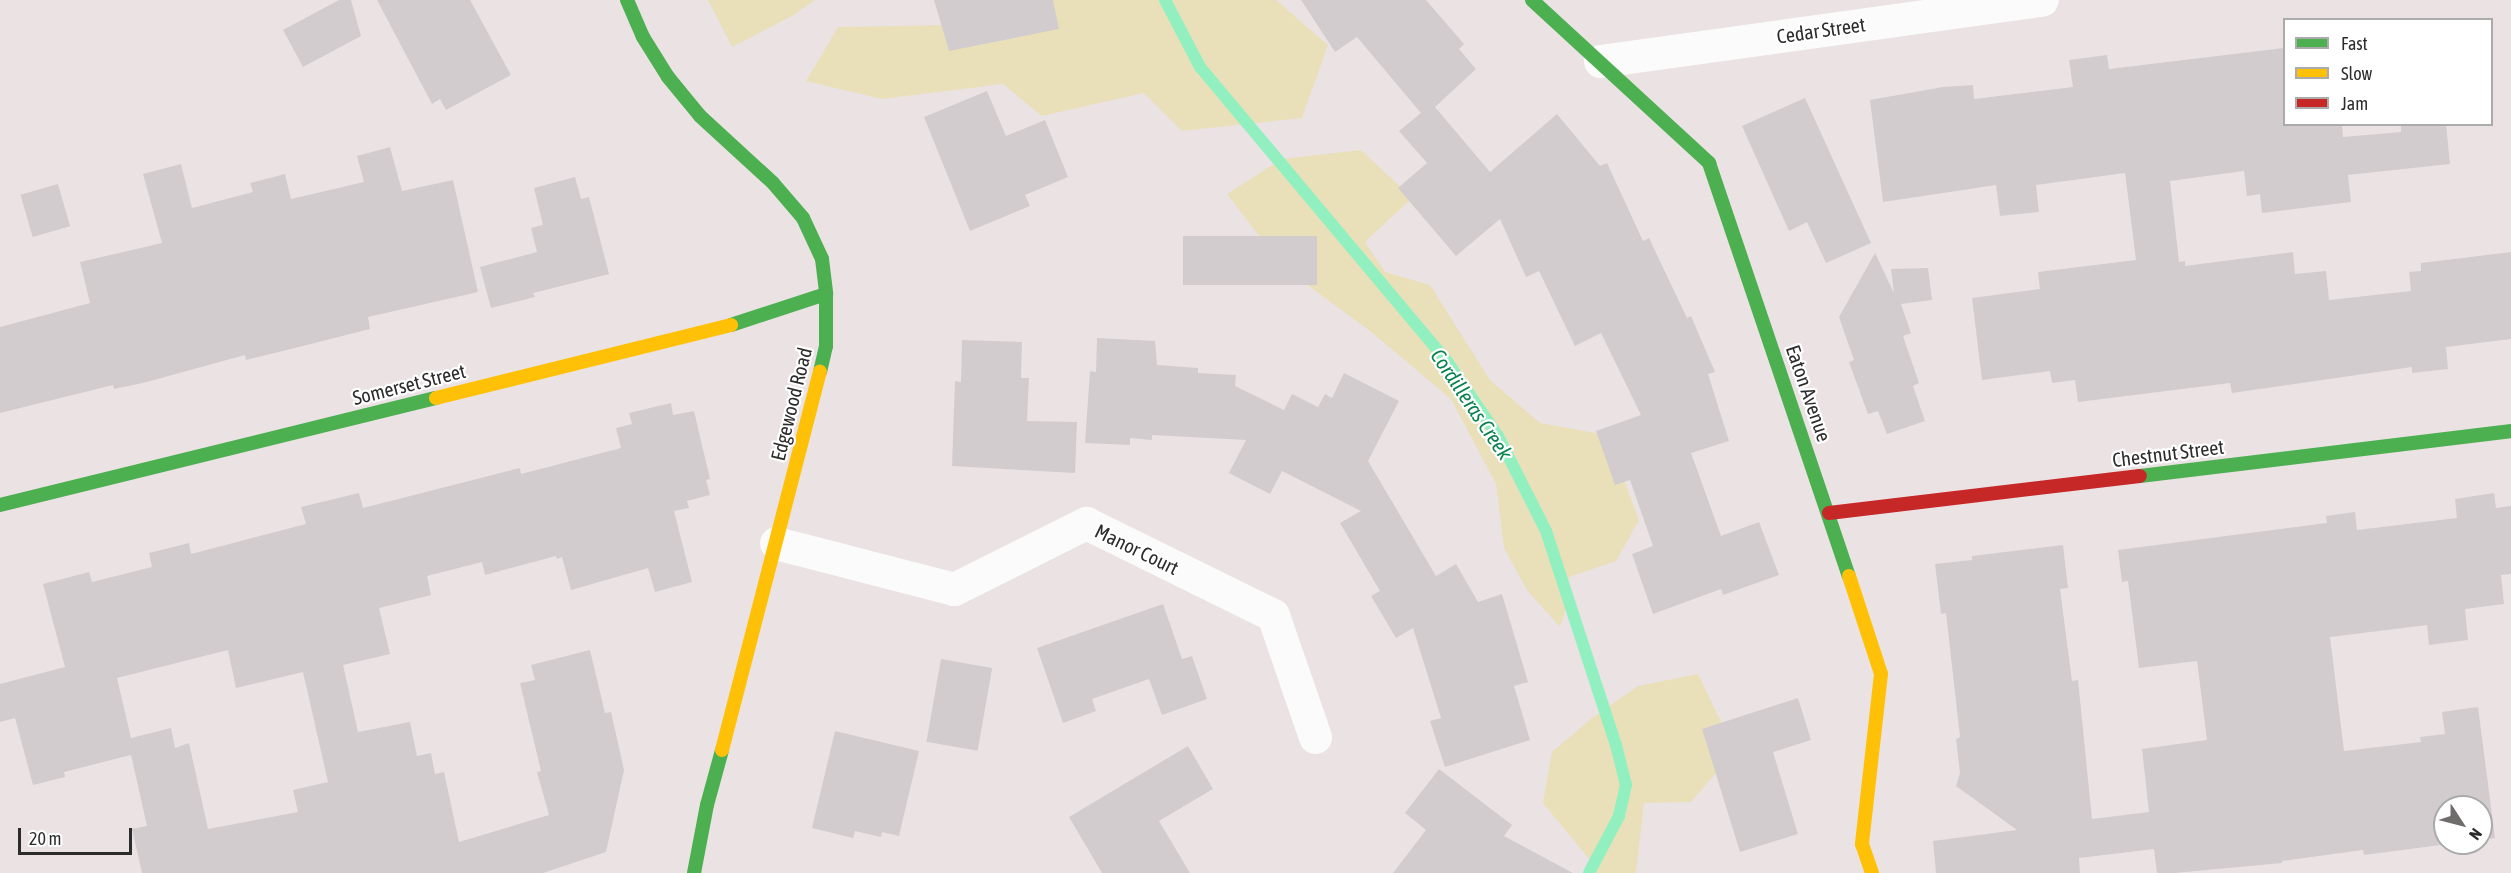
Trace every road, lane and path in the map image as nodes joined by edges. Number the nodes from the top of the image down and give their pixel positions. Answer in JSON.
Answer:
{"nodes":[{"id":1,"x":627,"y":0,"type":"edge"},
{"id":2,"x":1532,"y":0,"type":"edge"},
{"id":3,"x":2026,"y":1,"type":"edge"},
{"id":4,"x":1600,"y":61,"type":"junction"},
{"id":5,"x":826,"y":294,"type":"junction"},
{"id":6,"x":2511,"y":431,"type":"edge"},
{"id":7,"x":0,"y":505,"type":"edge"},
{"id":8,"x":1829,"y":513,"type":"junction"},
{"id":9,"x":776,"y":543,"type":"junction"},
{"id":10,"x":1315,"y":737,"type":"dead end"},
{"id":11,"x":693,"y":873,"type":"edge"},
{"id":12,"x":1872,"y":873,"type":"edge"}],
"edges":[{"from":1,"to":5,"type":"street","name":"Edgewood Road"},
{"from":2,"to":4,"type":"street","name":"Eaton Avenue"},
{"from":3,"to":4,"type":"street","name":"Cedar Street"},
{"from":4,"to":8,"type":"street","name":"Eaton Avenue"},
{"from":5,"to":7,"type":"street","name":"Somerset Street"},
{"from":5,"to":9,"type":"street","name":"Edgewood Road"},
{"from":6,"to":8,"type":"street","name":"Chestnut Street"},
{"from":8,"to":12,"type":"street","name":"Eaton Avenue"},
{"from":9,"to":10,"type":"street","name":"Manor Court"},
{"from":9,"to":11,"type":"street","name":"Edgewood Road"}]}
